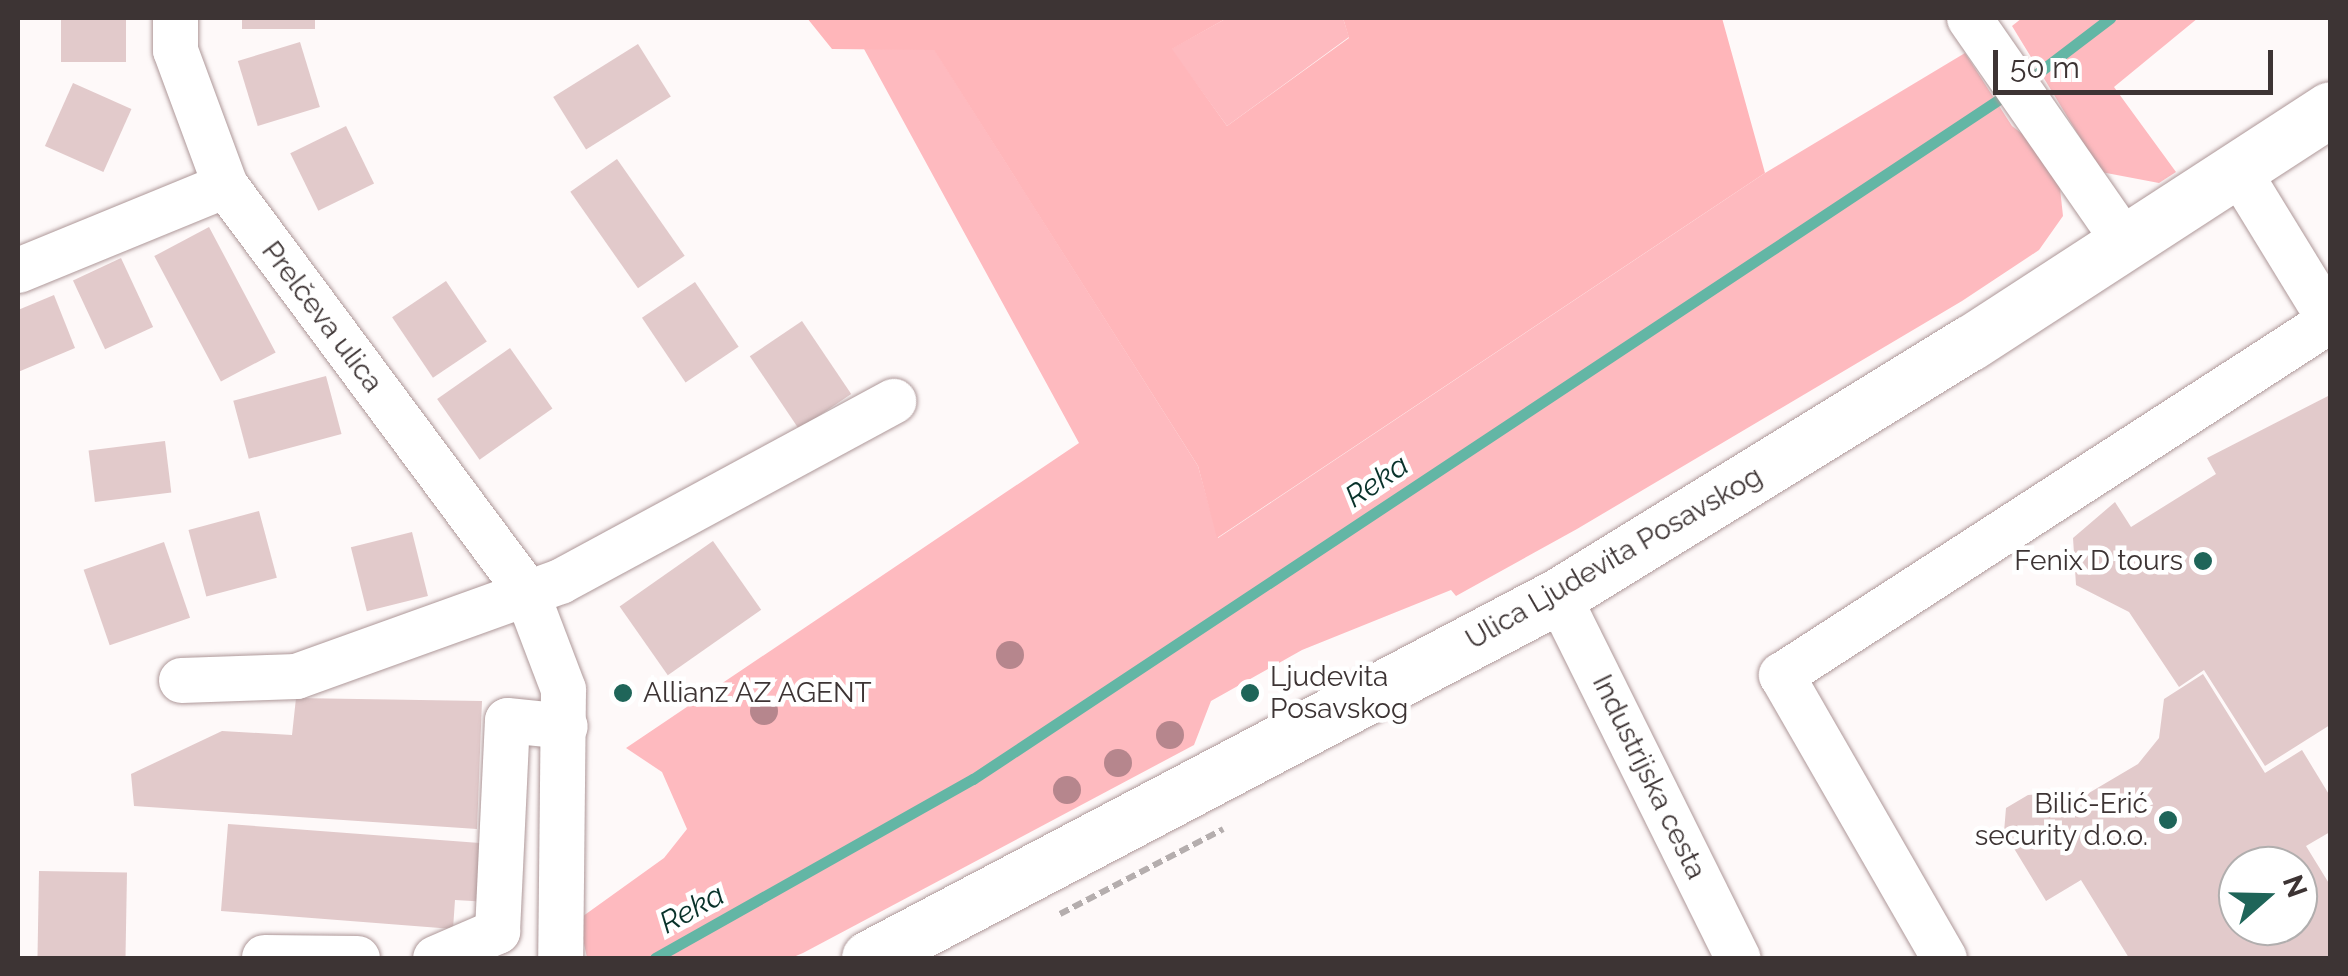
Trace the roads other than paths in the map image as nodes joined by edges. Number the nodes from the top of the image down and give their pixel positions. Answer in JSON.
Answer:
{"nodes":[{"id":1,"x":176,"y":18,"type":"edge"},
{"id":2,"x":1980,"y":33,"type":"edge"},
{"id":3,"x":2330,"y":109,"type":"edge"},
{"id":4,"x":2237,"y":169,"type":"junction"},
{"id":5,"x":224,"y":186,"type":"junction"},
{"id":6,"x":2126,"y":244,"type":"junction"},
{"id":7,"x":18,"y":270,"type":"edge"},
{"id":8,"x":2330,"y":320,"type":"edge"},
{"id":9,"x":893,"y":401,"type":"dead end"},
{"id":10,"x":525,"y":590,"type":"junction"},
{"id":11,"x":1558,"y":596,"type":"junction"},
{"id":12,"x":181,"y":680,"type":"dead end"},
{"id":13,"x":564,"y":726,"type":"junction"},
{"id":14,"x":559,"y":956,"type":"edge"},
{"id":15,"x":264,"y":957,"type":"edge"},
{"id":16,"x":357,"y":958,"type":"edge"},
{"id":17,"x":434,"y":958,"type":"edge"},
{"id":18,"x":869,"y":958,"type":"edge"},
{"id":19,"x":1738,"y":958,"type":"edge"},
{"id":20,"x":1944,"y":958,"type":"edge"}],
"edges":[{"from":1,"to":5,"type":"street","name":"Prelčeva ulica"},
{"from":2,"to":6,"type":"street"},
{"from":3,"to":4,"type":"main road","name":"Ulica Ljudevita Posavskog"},
{"from":4,"to":6,"type":"main road","name":"Ulica Ljudevita Posavskog"},
{"from":4,"to":8,"type":"street"},
{"from":5,"to":7,"type":"street"},
{"from":5,"to":10,"type":"street","name":"Prelčeva ulica"},
{"from":6,"to":11,"type":"main road","name":"Ulica Ljudevita Posavskog"},
{"from":8,"to":20,"type":"street"},
{"from":9,"to":10,"type":"street"},
{"from":10,"to":12,"type":"street"},
{"from":10,"to":13,"type":"street","name":"Prelčeva ulica"},
{"from":11,"to":18,"type":"main road","name":"Ulica Ljudevita Posavskog"},
{"from":11,"to":19,"type":"street","name":"Industrijska cesta"},
{"from":13,"to":14,"type":"street","name":"Prelčeva ulica"},
{"from":13,"to":17,"type":"street"},
{"from":15,"to":16,"type":"street"}]}
